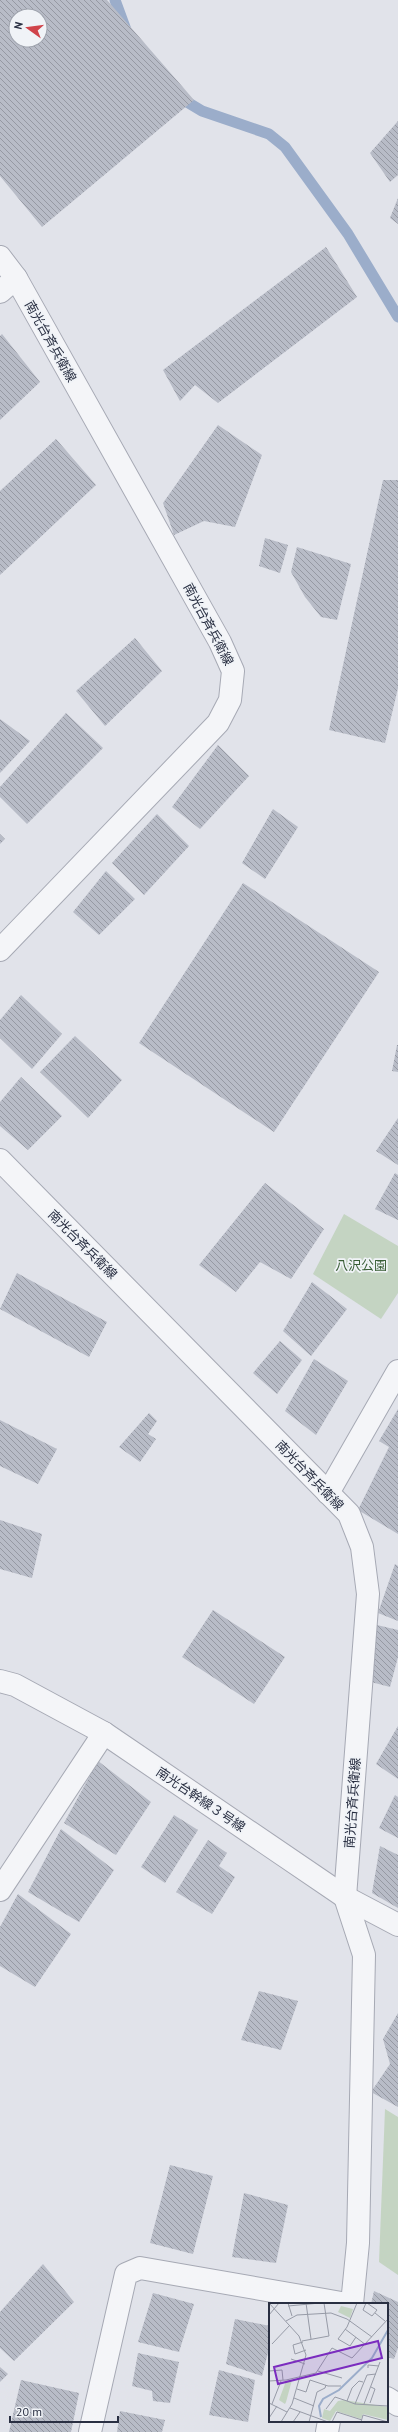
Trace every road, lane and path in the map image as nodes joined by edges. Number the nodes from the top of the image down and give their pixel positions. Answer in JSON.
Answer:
{"nodes":[{"id":1,"x":0,"y":257,"type":"edge"},
{"id":2,"x":8,"y":285,"type":"edge"},
{"id":3,"x":0,"y":950,"type":"edge"},
{"id":4,"x":0,"y":1160,"type":"edge"},
{"id":5,"x":398,"y":1371,"type":"edge"},
{"id":6,"x":328,"y":1492,"type":"junction"},
{"id":7,"x":0,"y":1681,"type":"edge"},
{"id":8,"x":104,"y":1733,"type":"junction"},
{"id":9,"x":0,"y":1890,"type":"edge"},
{"id":10,"x":345,"y":1897,"type":"junction"},
{"id":11,"x":398,"y":1925,"type":"edge"},
{"id":12,"x":341,"y":2303,"type":"edge"},
{"id":13,"x":352,"y":2303,"type":"edge"},
{"id":14,"x":388,"y":2399,"type":"edge"},
{"id":15,"x":398,"y":2405,"type":"edge"},
{"id":16,"x":329,"y":2422,"type":"edge"},
{"id":17,"x":90,"y":2432,"type":"edge"},
{"id":18,"x":327,"y":2432,"type":"edge"}],
"edges":[{"from":1,"to":2,"type":"street","name":"南光台斉兵衛線"},
{"from":2,"to":3,"type":"street","name":"南光台斉兵衛線"},
{"from":4,"to":6,"type":"street","name":"南光台斉兵衛線"},
{"from":5,"to":6,"type":"street"},
{"from":6,"to":10,"type":"street","name":"南光台斉兵衛線"},
{"from":7,"to":8,"type":"street","name":"南光台幹線３号線"},
{"from":8,"to":9,"type":"street"},
{"from":8,"to":10,"type":"street","name":"南光台幹線３号線"},
{"from":10,"to":11,"type":"street","name":"南光台幹線３号線"},
{"from":10,"to":13,"type":"street"},
{"from":12,"to":17,"type":"street"},
{"from":14,"to":15,"type":"street"},
{"from":16,"to":18,"type":"street"}]}
